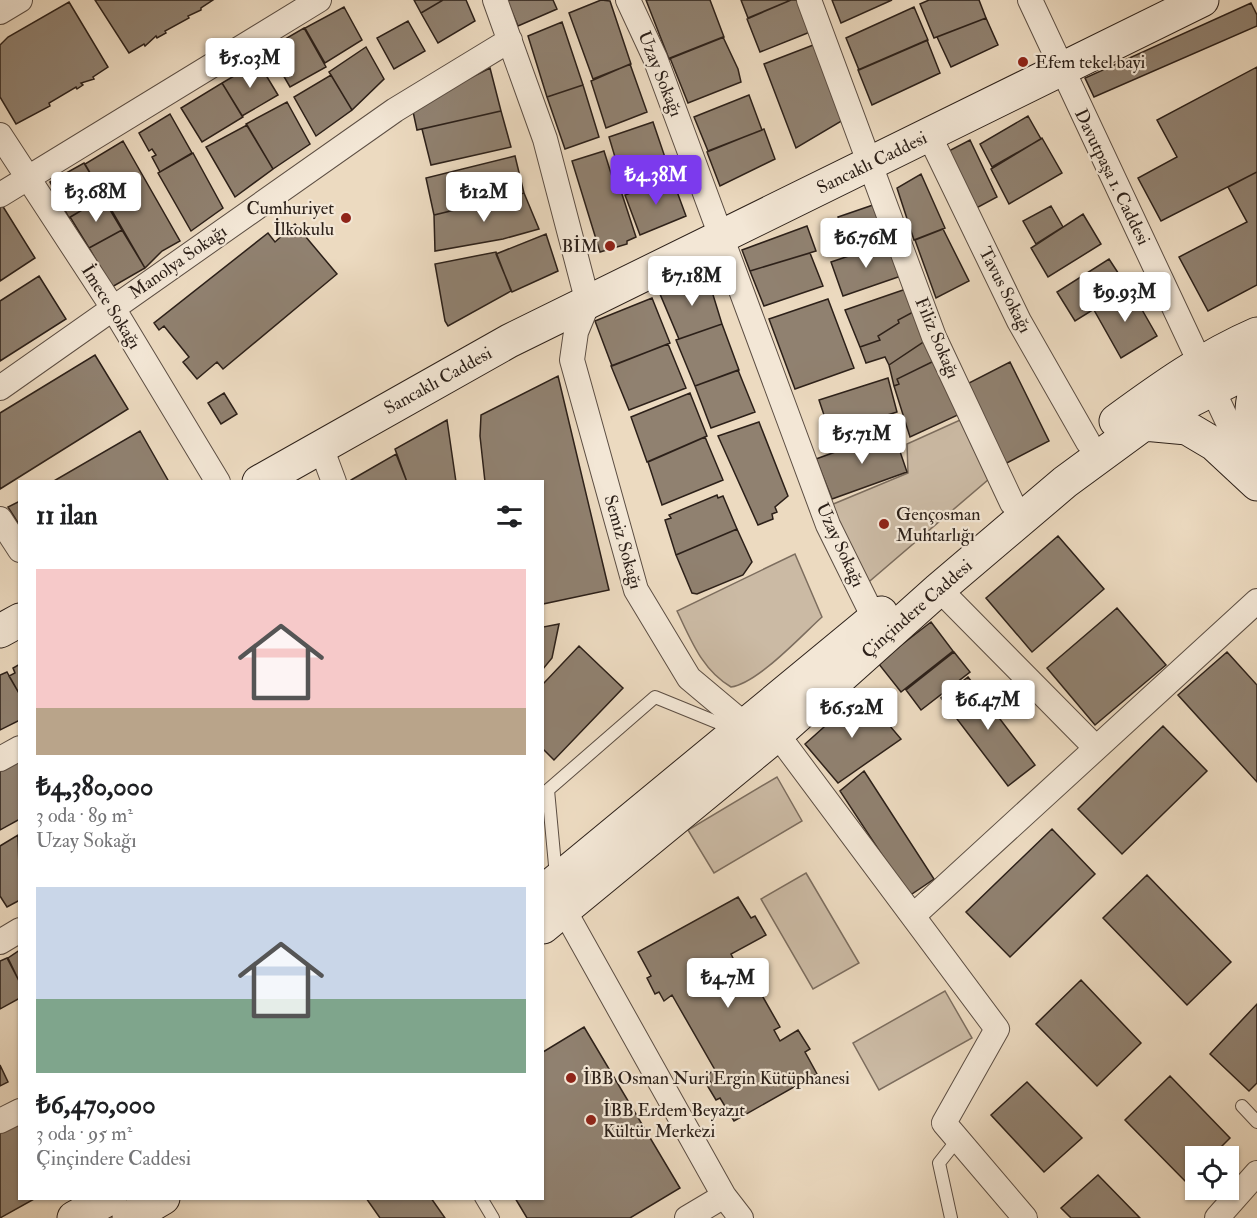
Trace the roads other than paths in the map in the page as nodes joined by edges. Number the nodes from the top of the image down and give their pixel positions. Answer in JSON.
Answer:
{"nodes":[{"id":1,"x":20,"y":0,"type":"edge"},
{"id":2,"x":319,"y":0,"type":"edge"},
{"id":3,"x":495,"y":0,"type":"edge"},
{"id":4,"x":628,"y":0,"type":"edge"},
{"id":5,"x":809,"y":0,"type":"edge"},
{"id":6,"x":1030,"y":0,"type":"edge"},
{"id":7,"x":1202,"y":0,"type":"edge"},
{"id":8,"x":0,"y":12,"type":"edge"},
{"id":9,"x":510,"y":40,"type":"junction"},
{"id":10,"x":1060,"y":69,"type":"junction"},
{"id":11,"x":0,"y":135,"type":"edge"},
{"id":12,"x":929,"y":135,"type":"junction"},
{"id":13,"x":869,"y":165,"type":"junction"},
{"id":14,"x":27,"y":178,"type":"junction"},
{"id":15,"x":0,"y":195,"type":"edge"},
{"id":16,"x":722,"y":237,"type":"junction"},
{"id":17,"x":588,"y":303,"type":"junction"},
{"id":18,"x":113,"y":308,"type":"junction"},
{"id":19,"x":543,"y":325,"type":"junction"},
{"id":20,"x":1257,"y":334,"type":"edge"},
{"id":21,"x":572,"y":360,"type":"junction"},
{"id":22,"x":1257,"y":367,"type":"edge"},
{"id":23,"x":1207,"y":376,"type":"junction"},
{"id":24,"x":1257,"y":382,"type":"edge"},
{"id":25,"x":0,"y":388,"type":"edge"},
{"id":26,"x":1144,"y":424,"type":"junction"},
{"id":27,"x":1088,"y":442,"type":"junction"},
{"id":28,"x":321,"y":447,"type":"junction"},
{"id":29,"x":217,"y":480,"type":"edge"},
{"id":30,"x":263,"y":480,"type":"edge"},
{"id":31,"x":333,"y":480,"type":"edge"},
{"id":32,"x":1257,"y":484,"type":"edge"},
{"id":33,"x":1012,"y":503,"type":"junction"},
{"id":34,"x":0,"y":519,"type":"edge"},
{"id":35,"x":18,"y":547,"type":"edge"},
{"id":36,"x":939,"y":589,"type":"junction"},
{"id":37,"x":1257,"y":601,"type":"edge"},
{"id":38,"x":874,"y":618,"type":"junction"},
{"id":39,"x":18,"y":621,"type":"edge"},
{"id":40,"x":0,"y":631,"type":"edge"},
{"id":41,"x":742,"y":728,"type":"junction"},
{"id":42,"x":777,"y":734,"type":"junction"},
{"id":43,"x":1096,"y":748,"type":"junction"},
{"id":44,"x":18,"y":749,"type":"edge"},
{"id":45,"x":0,"y":759,"type":"edge"},
{"id":46,"x":552,"y":902,"type":"edge"},
{"id":47,"x":913,"y":916,"type":"junction"},
{"id":48,"x":18,"y":931,"type":"edge"},
{"id":49,"x":0,"y":942,"type":"edge"},
{"id":50,"x":1242,"y":1106,"type":"dead end"},
{"id":51,"x":18,"y":1112,"type":"edge"},
{"id":52,"x":0,"y":1121,"type":"edge"},
{"id":53,"x":1257,"y":1122,"type":"edge"},
{"id":54,"x":958,"y":1139,"type":"junction"},
{"id":55,"x":1257,"y":1173,"type":"edge"},
{"id":56,"x":724,"y":1196,"type":"junction"},
{"id":57,"x":106,"y":1200,"type":"edge"},
{"id":58,"x":160,"y":1200,"type":"edge"},
{"id":59,"x":482,"y":1200,"type":"edge"},
{"id":60,"x":74,"y":1218,"type":"edge"},
{"id":61,"x":129,"y":1218,"type":"edge"},
{"id":62,"x":493,"y":1218,"type":"edge"},
{"id":63,"x":687,"y":1218,"type":"edge"},
{"id":64,"x":741,"y":1218,"type":"edge"},
{"id":65,"x":951,"y":1218,"type":"edge"},
{"id":66,"x":1025,"y":1218,"type":"edge"},
{"id":67,"x":1217,"y":1218,"type":"edge"}],
"edges":[{"from":1,"to":8,"type":"street"},
{"from":2,"to":14,"type":"street"},
{"from":3,"to":9,"type":"street"},
{"from":4,"to":16,"type":"street","name":"Uzay Sokağı"},
{"from":5,"to":13,"type":"street","name":"Filiz Sokağı"},
{"from":6,"to":10,"type":"street","name":"Davutpaşa 1. Caddesi"},
{"from":7,"to":10,"type":"main road","name":"Sancaklı Caddesi"},
{"from":9,"to":17,"type":"street"},
{"from":9,"to":18,"type":"street","name":"Manolya Sokağı"},
{"from":10,"to":12,"type":"main road","name":"Sancaklı Caddesi"},
{"from":10,"to":23,"type":"street","name":"Davutpaşa 1. Caddesi"},
{"from":11,"to":14,"type":"street","name":"İmece Sokağı"},
{"from":12,"to":13,"type":"main road","name":"Sancaklı Caddesi"},
{"from":12,"to":27,"type":"street","name":"Tavus Sokağı"},
{"from":13,"to":16,"type":"main road","name":"Sancaklı Caddesi"},
{"from":13,"to":33,"type":"street","name":"Filiz Sokağı"},
{"from":14,"to":15,"type":"street"},
{"from":14,"to":18,"type":"street","name":"İmece Sokağı"},
{"from":16,"to":17,"type":"main road","name":"Sancaklı Caddesi"},
{"from":16,"to":38,"type":"street","name":"Uzay Sokağı"},
{"from":17,"to":19,"type":"main road","name":"Sancaklı Caddesi"},
{"from":17,"to":21,"type":"street","name":"Semiz Sokağı"},
{"from":18,"to":25,"type":"street","name":"Manolya Sokağı"},
{"from":18,"to":29,"type":"street","name":"İmece Sokağı"},
{"from":19,"to":21,"type":"street","name":"Semiz Sokağı"},
{"from":19,"to":28,"type":"main road","name":"Sancaklı Caddesi"},
{"from":20,"to":23,"type":"main road","name":"Çinçindere Caddesi"},
{"from":21,"to":41,"type":"street","name":"Semiz Sokağı"},
{"from":22,"to":23,"type":"main road","name":"Çinçindere Caddesi"},
{"from":23,"to":26,"type":"main road","name":"Çinçindere Caddesi"},
{"from":23,"to":27,"type":"main road","name":"Çinçindere Caddesi"},
{"from":23,"to":32,"type":"street","name":"Davutpaşa 1. Caddesi"},
{"from":24,"to":32,"type":"main road"},
{"from":26,"to":32,"type":"main road"},
{"from":26,"to":36,"type":"main road","name":"Çinçindere Caddesi"},
{"from":27,"to":33,"type":"main road","name":"Çinçindere Caddesi"},
{"from":28,"to":30,"type":"main road","name":"Sancaklı Caddesi"},
{"from":28,"to":31,"type":"street"},
{"from":33,"to":38,"type":"main road","name":"Çinçindere Caddesi"},
{"from":34,"to":35,"type":"street"},
{"from":36,"to":42,"type":"main road","name":"Çinçindere Caddesi"},
{"from":36,"to":43,"type":"street"},
{"from":37,"to":43,"type":"street"},
{"from":38,"to":41,"type":"main road","name":"Çinçindere Caddesi"},
{"from":39,"to":40,"type":"main road"},
{"from":41,"to":46,"type":"main road","name":"Çinçindere Caddesi"},
{"from":41,"to":46,"type":"lane"},
{"from":42,"to":46,"type":"main road","name":"Çinçindere Caddesi"},
{"from":42,"to":47,"type":"street"},
{"from":43,"to":47,"type":"street"},
{"from":44,"to":45,"type":"street"},
{"from":46,"to":56,"type":"street"},
{"from":47,"to":54,"type":"street"},
{"from":48,"to":49,"type":"street"},
{"from":50,"to":53,"type":"lane"},
{"from":51,"to":52,"type":"street"},
{"from":54,"to":65,"type":"lane"},
{"from":54,"to":66,"type":"street"},
{"from":55,"to":67,"type":"street"},
{"from":56,"to":63,"type":"street"},
{"from":56,"to":64,"type":"street"},
{"from":57,"to":60,"type":"main road"},
{"from":58,"to":61,"type":"main road"},
{"from":59,"to":62,"type":"lane"}]}
